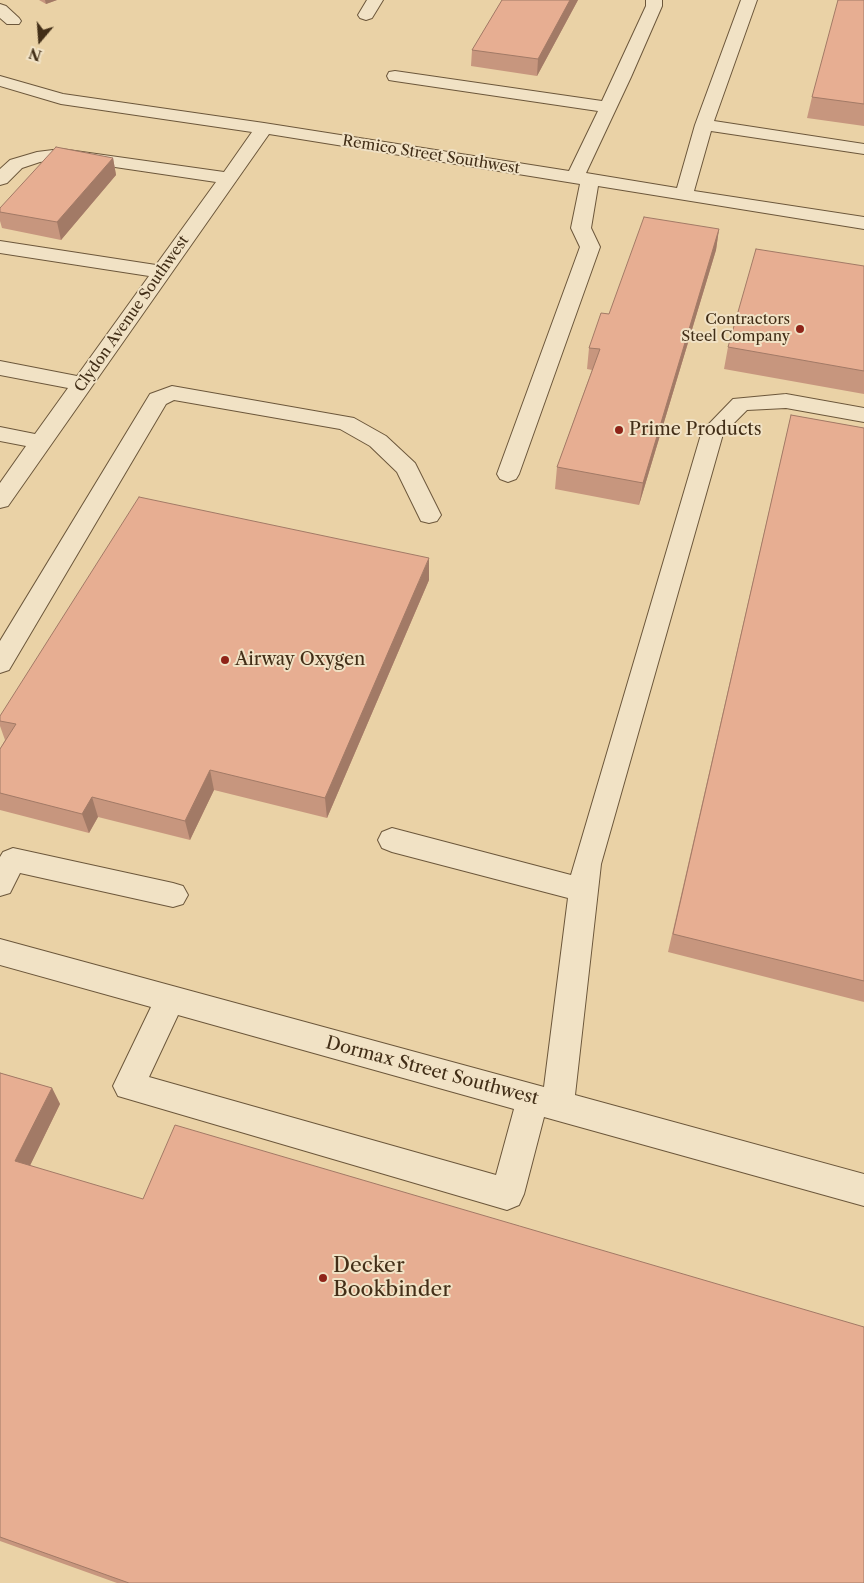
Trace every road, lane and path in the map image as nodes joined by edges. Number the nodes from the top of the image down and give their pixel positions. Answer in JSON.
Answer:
{"nodes":[{"id":1,"x":375,"y":0,"type":"edge"},
{"id":2,"x":654,"y":0,"type":"edge"},
{"id":3,"x":749,"y":0,"type":"edge"},
{"id":4,"x":0,"y":9,"type":"edge"},
{"id":5,"x":366,"y":15,"type":"dead end"},
{"id":6,"x":13,"y":22,"type":"dead end"},
{"id":7,"x":395,"y":76,"type":"dead end"},
{"id":8,"x":2,"y":84,"type":"edge"},
{"id":9,"x":608,"y":107,"type":"junction"},
{"id":10,"x":704,"y":124,"type":"junction"},
{"id":11,"x":264,"y":128,"type":"junction"},
{"id":12,"x":864,"y":149,"type":"edge"},
{"id":13,"x":229,"y":178,"type":"junction"},
{"id":14,"x":0,"y":179,"type":"edge"},
{"id":15,"x":582,"y":179,"type":"junction"},
{"id":16,"x":684,"y":194,"type":"junction"},
{"id":17,"x":864,"y":223,"type":"edge"},
{"id":18,"x":0,"y":247,"type":"edge"},
{"id":19,"x":162,"y":272,"type":"junction"},
{"id":20,"x":0,"y":368,"type":"edge"},
{"id":21,"x":82,"y":384,"type":"junction"},
{"id":22,"x":864,"y":415,"type":"edge"},
{"id":23,"x":0,"y":434,"type":"edge"},
{"id":24,"x":41,"y":442,"type":"junction"},
{"id":25,"x":508,"y":474,"type":"dead end"},
{"id":26,"x":0,"y":500,"type":"edge"},
{"id":27,"x":429,"y":515,"type":"dead end"},
{"id":28,"x":4,"y":649,"type":"edge"},
{"id":29,"x":392,"y":840,"type":"dead end"},
{"id":30,"x":4,"y":867,"type":"edge"},
{"id":31,"x":582,"y":890,"type":"junction"},
{"id":32,"x":173,"y":895,"type":"dead end"},
{"id":33,"x":0,"y":952,"type":"edge"},
{"id":34,"x":170,"y":999,"type":"junction"},
{"id":35,"x":546,"y":1102,"type":"junction"},
{"id":36,"x":864,"y":1190,"type":"edge"}],
"edges":[{"from":1,"to":5,"type":"street"},
{"from":2,"to":9,"type":"street"},
{"from":3,"to":10,"type":"street"},
{"from":4,"to":6,"type":"street"},
{"from":7,"to":9,"type":"street"},
{"from":8,"to":11,"type":"street","name":"Remico Street Southwest"},
{"from":9,"to":15,"type":"street"},
{"from":10,"to":12,"type":"street"},
{"from":10,"to":16,"type":"street"},
{"from":11,"to":13,"type":"street","name":"Clydon Avenue Southwest"},
{"from":11,"to":15,"type":"street","name":"Remico Street Southwest"},
{"from":13,"to":14,"type":"street"},
{"from":13,"to":19,"type":"street","name":"Clydon Avenue Southwest"},
{"from":15,"to":16,"type":"street","name":"Remico Street Southwest"},
{"from":15,"to":25,"type":"street"},
{"from":16,"to":17,"type":"street","name":"Remico Street Southwest"},
{"from":18,"to":19,"type":"street"},
{"from":19,"to":21,"type":"street","name":"Clydon Avenue Southwest"},
{"from":20,"to":21,"type":"street"},
{"from":21,"to":24,"type":"street","name":"Clydon Avenue Southwest"},
{"from":22,"to":31,"type":"street"},
{"from":23,"to":24,"type":"street"},
{"from":24,"to":26,"type":"street","name":"Clydon Avenue Southwest"},
{"from":27,"to":28,"type":"street"},
{"from":29,"to":31,"type":"street"},
{"from":30,"to":32,"type":"street"},
{"from":31,"to":35,"type":"street"},
{"from":33,"to":34,"type":"street","name":"Dormax Street Southwest"},
{"from":34,"to":35,"type":"street","name":"Dormax Street Southwest"},
{"from":34,"to":35,"type":"street"},
{"from":35,"to":36,"type":"street","name":"Dormax Street Southwest"}]}
